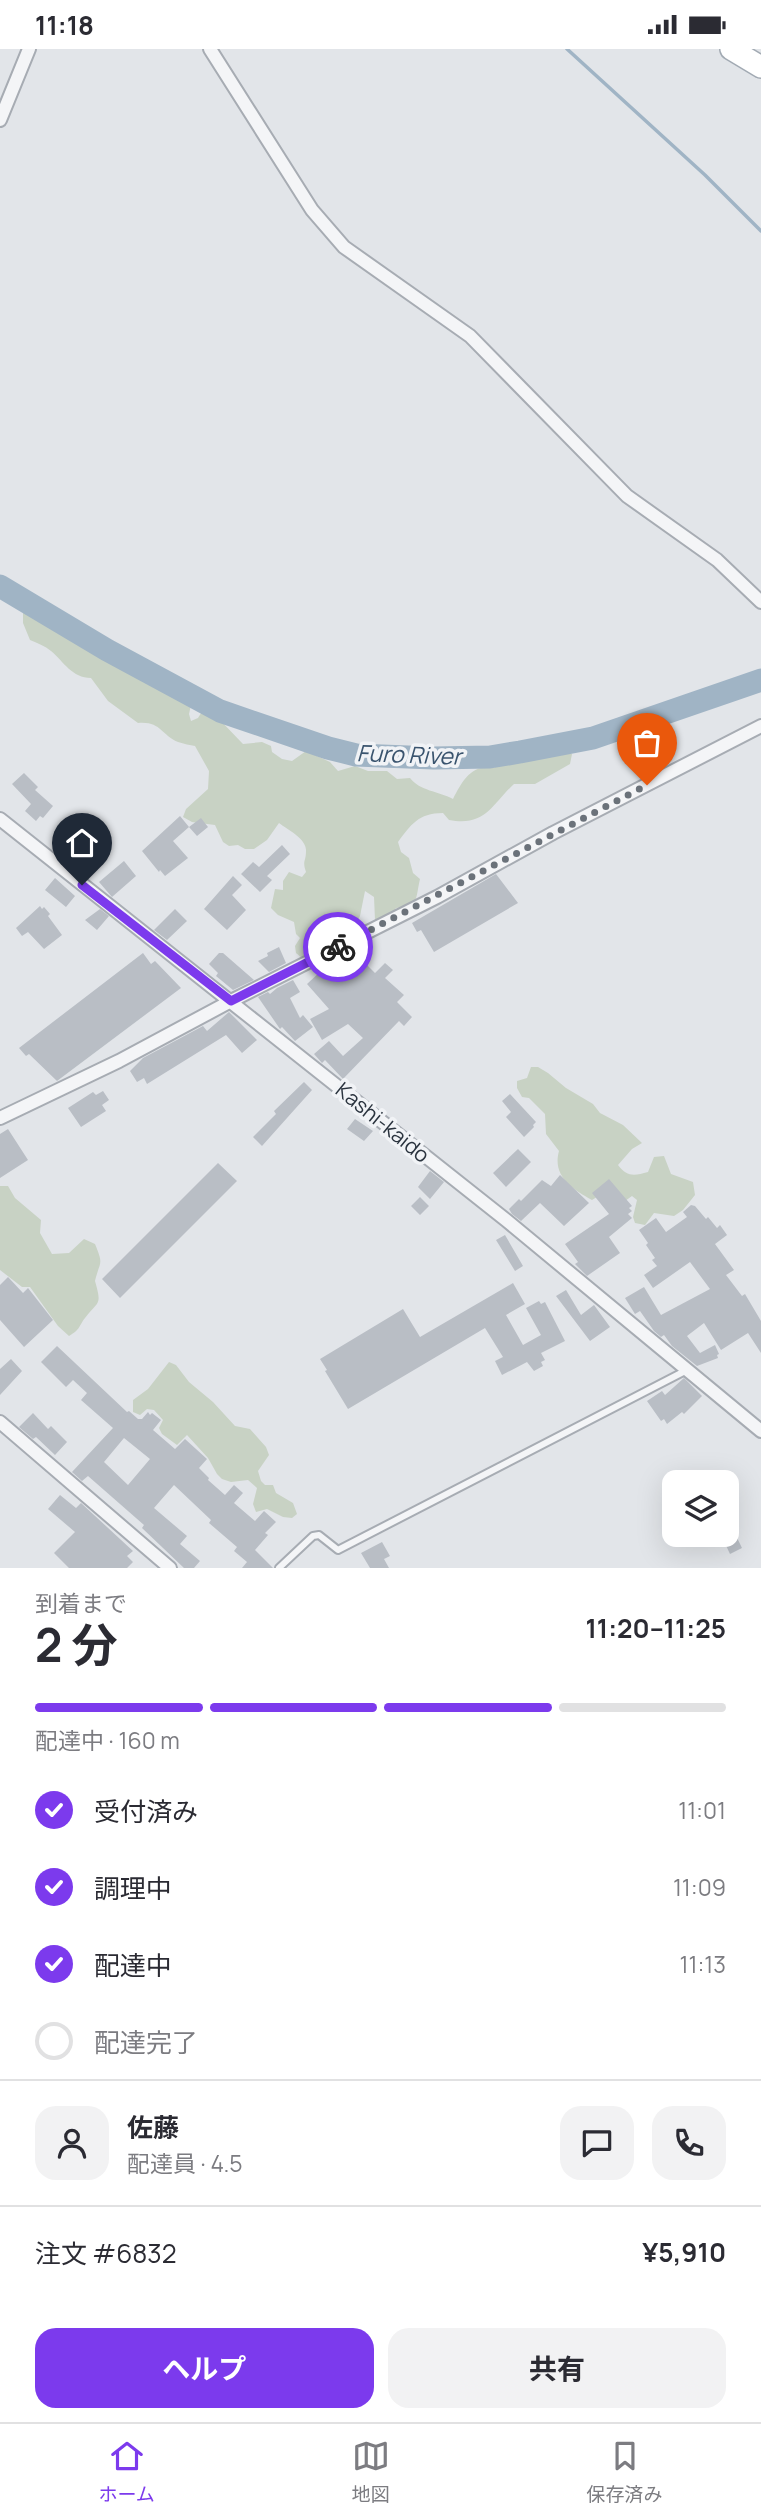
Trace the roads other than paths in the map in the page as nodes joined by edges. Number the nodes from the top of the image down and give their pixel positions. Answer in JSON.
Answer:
{"nodes":[{"id":1,"x":29,"y":49,"type":"edge"},
{"id":2,"x":209,"y":49,"type":"edge"},
{"id":3,"x":731,"y":49,"type":"edge"},
{"id":4,"x":761,"y":67,"type":"edge"},
{"id":5,"x":0,"y":120,"type":"edge"},
{"id":6,"x":761,"y":602,"type":"edge"},
{"id":7,"x":761,"y":726,"type":"edge"},
{"id":8,"x":0,"y":819,"type":"edge"},
{"id":9,"x":231,"y":1001,"type":"junction"},
{"id":10,"x":0,"y":1118,"type":"edge"},
{"id":11,"x":687,"y":1370,"type":"junction"},
{"id":12,"x":0,"y":1422,"type":"edge"},
{"id":13,"x":761,"y":1431,"type":"edge"},
{"id":14,"x":170,"y":1568,"type":"edge"},
{"id":15,"x":279,"y":1568,"type":"edge"}],
"edges":[{"from":1,"to":5,"type":"street"},
{"from":2,"to":6,"type":"street"},
{"from":3,"to":4,"type":"main road"},
{"from":7,"to":9,"type":"street"},
{"from":8,"to":9,"type":"street","name":"Kashi-kaido"},
{"from":9,"to":10,"type":"street"},
{"from":9,"to":11,"type":"street","name":"Kashi-kaido"},
{"from":11,"to":13,"type":"street","name":"Kashi-kaido"},
{"from":11,"to":15,"type":"lane"},
{"from":12,"to":14,"type":"street"}]}
